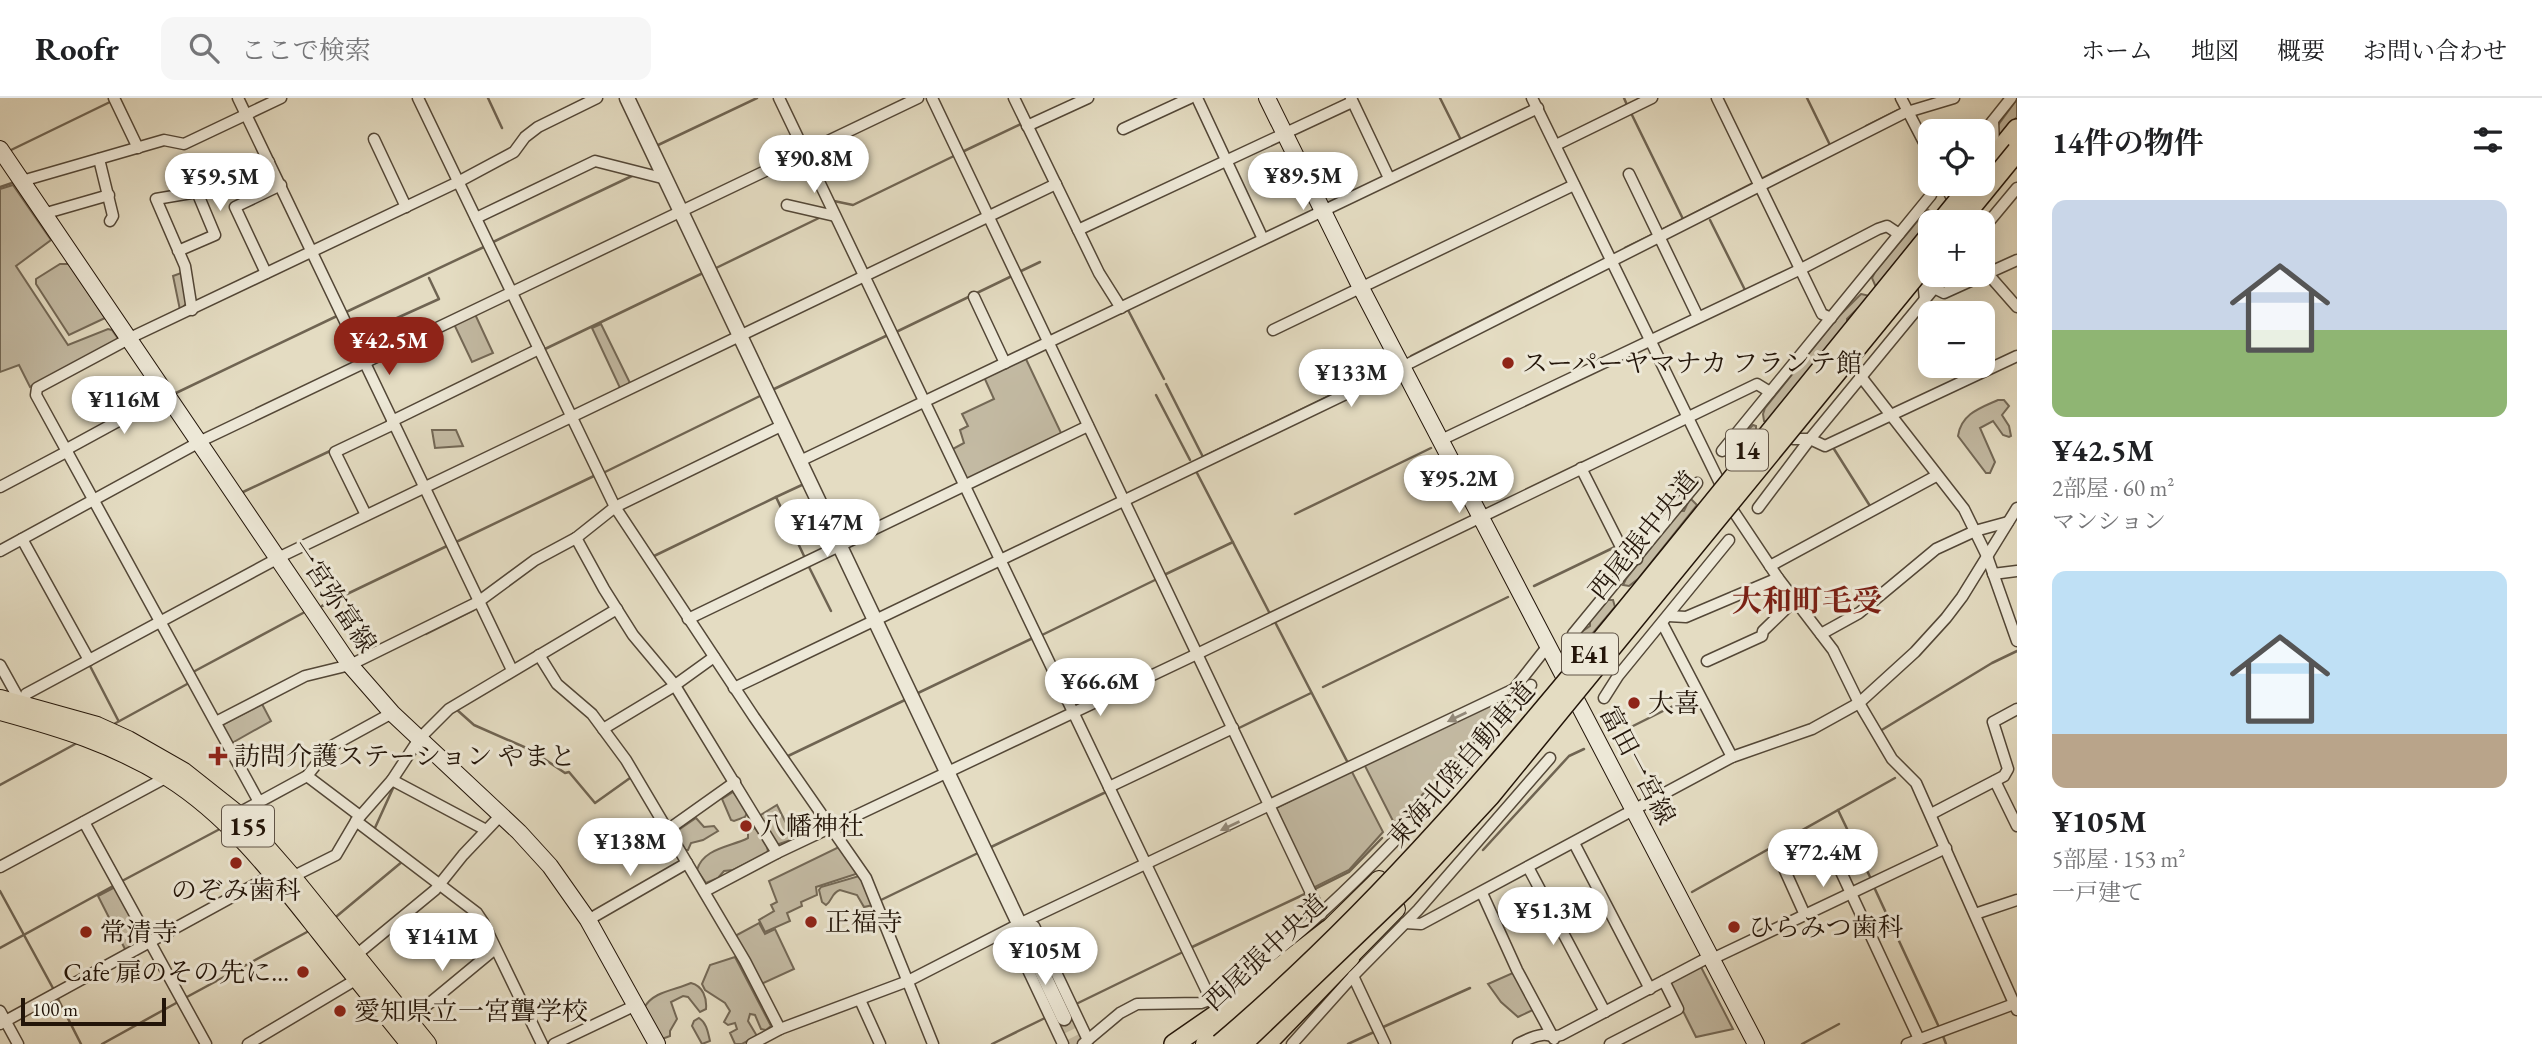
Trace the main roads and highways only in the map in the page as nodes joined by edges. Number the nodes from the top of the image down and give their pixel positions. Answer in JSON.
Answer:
{"nodes":[{"id":1,"x":1267,"y":98,"type":"edge"},
{"id":2,"x":2017,"y":118,"type":"edge"},
{"id":3,"x":2017,"y":129,"type":"edge"},
{"id":4,"x":1995,"y":137,"type":"edge"},
{"id":5,"x":0,"y":149,"type":"edge"},
{"id":6,"x":2017,"y":151,"type":"edge"},
{"id":7,"x":1995,"y":156,"type":"edge"},
{"id":8,"x":2017,"y":163,"type":"edge"},
{"id":9,"x":1962,"y":196,"type":"edge"},
{"id":10,"x":1951,"y":210,"type":"edge"},
{"id":11,"x":1973,"y":210,"type":"edge"},
{"id":12,"x":1975,"y":210,"type":"edge"},
{"id":13,"x":1918,"y":239,"type":"edge"},
{"id":14,"x":1918,"y":250,"type":"edge"},
{"id":15,"x":1918,"y":273,"type":"edge"},
{"id":16,"x":1923,"y":287,"type":"edge"},
{"id":17,"x":1563,"y":676,"type":"junction"},
{"id":18,"x":7,"y":704,"type":"edge"},
{"id":19,"x":1578,"y":704,"type":"junction"},
{"id":20,"x":1325,"y":922,"type":"junction"},
{"id":21,"x":1351,"y":967,"type":"junction"},
{"id":22,"x":410,"y":1044,"type":"edge"},
{"id":23,"x":427,"y":1044,"type":"edge"},
{"id":24,"x":657,"y":1044,"type":"edge"},
{"id":25,"x":1174,"y":1044,"type":"edge"},
{"id":26,"x":1205,"y":1044,"type":"edge"},
{"id":27,"x":1220,"y":1044,"type":"edge"},
{"id":28,"x":1242,"y":1044,"type":"edge"},
{"id":29,"x":1252,"y":1044,"type":"edge"},
{"id":30,"x":1266,"y":1044,"type":"edge"},
{"id":31,"x":1756,"y":1044,"type":"edge"}],
"edges":[{"from":1,"to":17,"type":"main road","name":"富田一宮線"},
{"from":2,"to":4,"type":"main road"},
{"from":3,"to":7,"type":"highway"},
{"from":5,"to":24,"type":"main road","name":"一宮弥富線"},
{"from":6,"to":11,"type":"highway","bridge":true},
{"from":8,"to":12,"type":"main road"},
{"from":9,"to":10,"type":"highway","bridge":true},
{"from":13,"to":17,"type":"main road","name":"西尾張中央道","number":"14"},
{"from":14,"to":27,"type":"highway","name":"東海北陸自動車道","number":"E41","bridge":true},
{"from":15,"to":28,"type":"highway","name":"東海北陸自動車道","number":"E41","bridge":true},
{"from":16,"to":19,"type":"main road","number":"14"},
{"from":17,"to":19,"type":"main road","name":"富田一宮線"},
{"from":17,"to":20,"type":"main road","name":"西尾張中央道","number":"14"},
{"from":18,"to":22,"type":"main road","number":"155"},
{"from":18,"to":23,"type":"main road","number":"155"},
{"from":19,"to":21,"type":"main road","number":"14"},
{"from":19,"to":31,"type":"main road","name":"富田一宮線"},
{"from":20,"to":25,"type":"highway"},
{"from":20,"to":26,"type":"main road","name":"西尾張中央道","number":"14"},
{"from":21,"to":29,"type":"main road","number":"14"},
{"from":21,"to":30,"type":"highway"}]}
